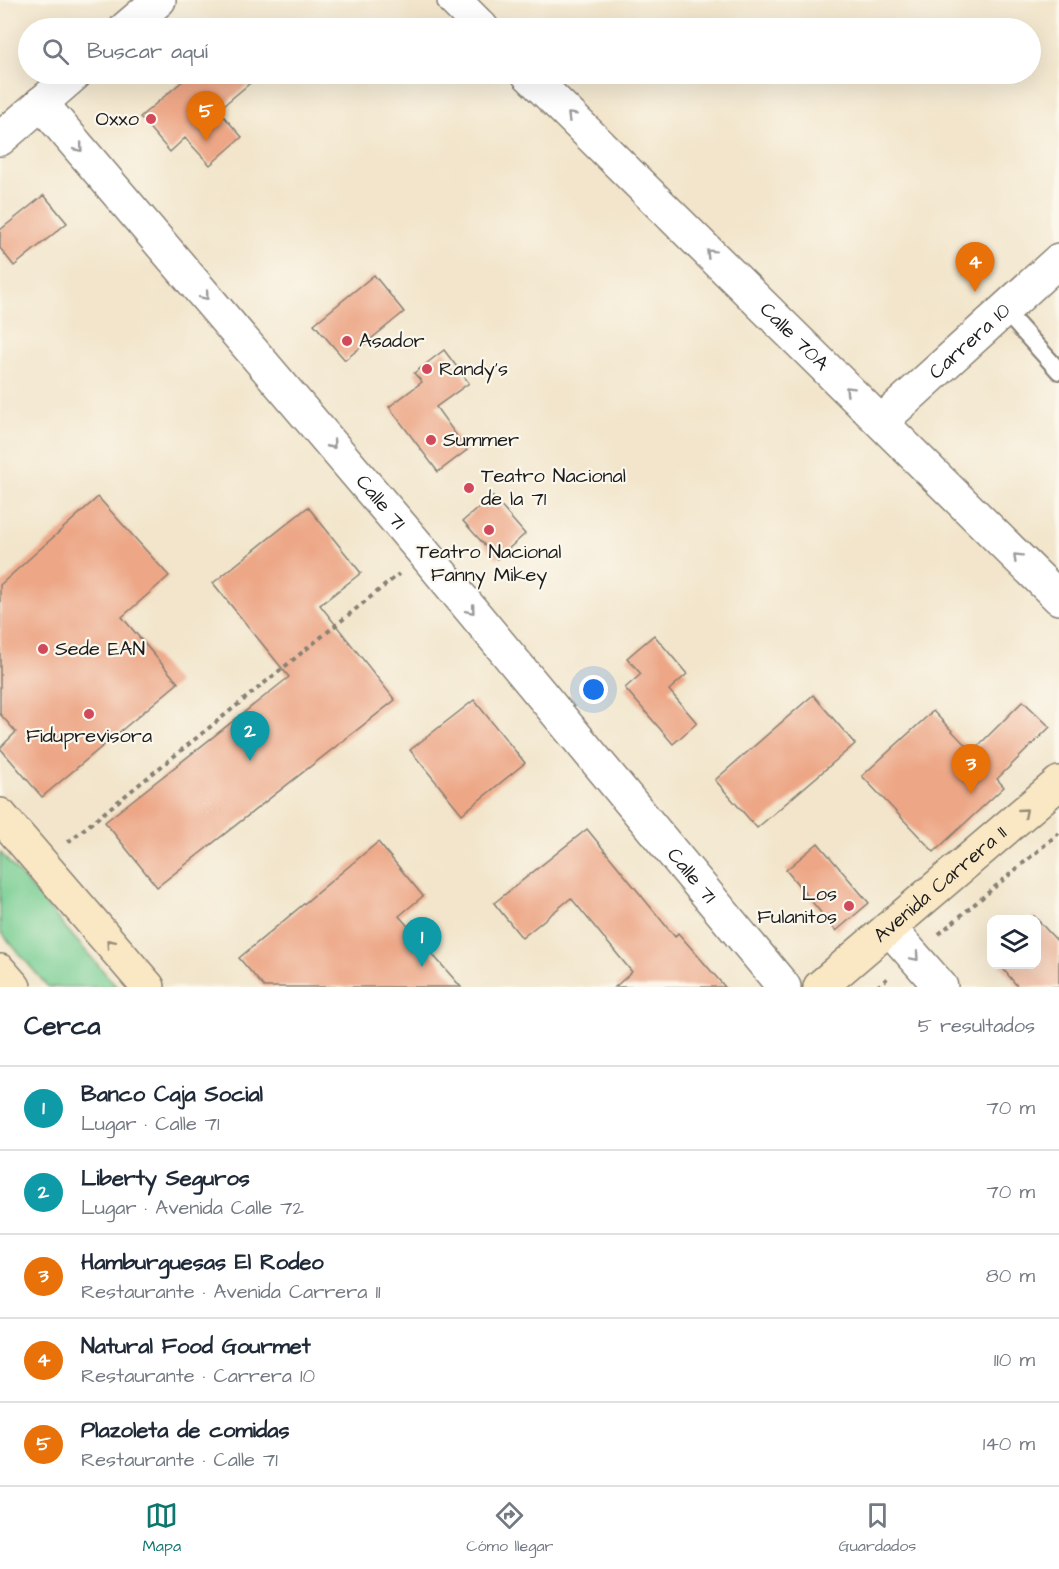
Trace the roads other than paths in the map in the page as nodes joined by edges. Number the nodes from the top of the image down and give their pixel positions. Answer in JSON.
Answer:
{"nodes":[{"id":1,"x":159,"y":0,"type":"edge"},
{"id":2,"x":453,"y":0,"type":"edge"},
{"id":3,"x":138,"y":18,"type":"edge"},
{"id":4,"x":472,"y":18,"type":"edge"},
{"id":5,"x":63,"y":84,"type":"edge"},
{"id":6,"x":538,"y":84,"type":"edge"},
{"id":7,"x":41,"y":103,"type":"junction"},
{"id":8,"x":0,"y":139,"type":"edge"},
{"id":9,"x":1059,"y":260,"type":"edge"},
{"id":10,"x":1005,"y":311,"type":"junction"},
{"id":11,"x":1059,"y":371,"type":"edge"},
{"id":12,"x":881,"y":422,"type":"junction"},
{"id":13,"x":1059,"y":598,"type":"edge"},
{"id":14,"x":1059,"y":783,"type":"edge"},
{"id":15,"x":0,"y":815,"type":"edge"},
{"id":16,"x":890,"y":928,"type":"junction"},
{"id":17,"x":0,"y":971,"type":"edge"},
{"id":18,"x":14,"y":987,"type":"edge"},
{"id":19,"x":148,"y":987,"type":"edge"},
{"id":20,"x":784,"y":987,"type":"edge"},
{"id":21,"x":820,"y":987,"type":"edge"},
{"id":22,"x":941,"y":987,"type":"edge"}],
"edges":[{"from":1,"to":3,"type":"street"},
{"from":2,"to":4,"type":"street"},
{"from":5,"to":7,"type":"street"},
{"from":12,"to":6,"type":"street","name":"Calle 70A","one_way":true},
{"from":7,"to":8,"type":"street"},
{"from":7,"to":20,"type":"street","name":"Calle 71","one_way":true},
{"from":9,"to":10,"type":"street","name":"Carrera 10"},
{"from":10,"to":11,"type":"lane"},
{"from":10,"to":12,"type":"street","name":"Carrera 10"},
{"from":13,"to":12,"type":"street","name":"Calle 70A","one_way":true},
{"from":16,"to":14,"type":"main road","name":"Avenida Carrera 11","one_way":true},
{"from":19,"to":15,"type":"main road","one_way":true},
{"from":16,"to":21,"type":"main road","name":"Avenida Carrera 11"},
{"from":16,"to":22,"type":"street","one_way":true},
{"from":17,"to":18,"type":"main road"}]}
